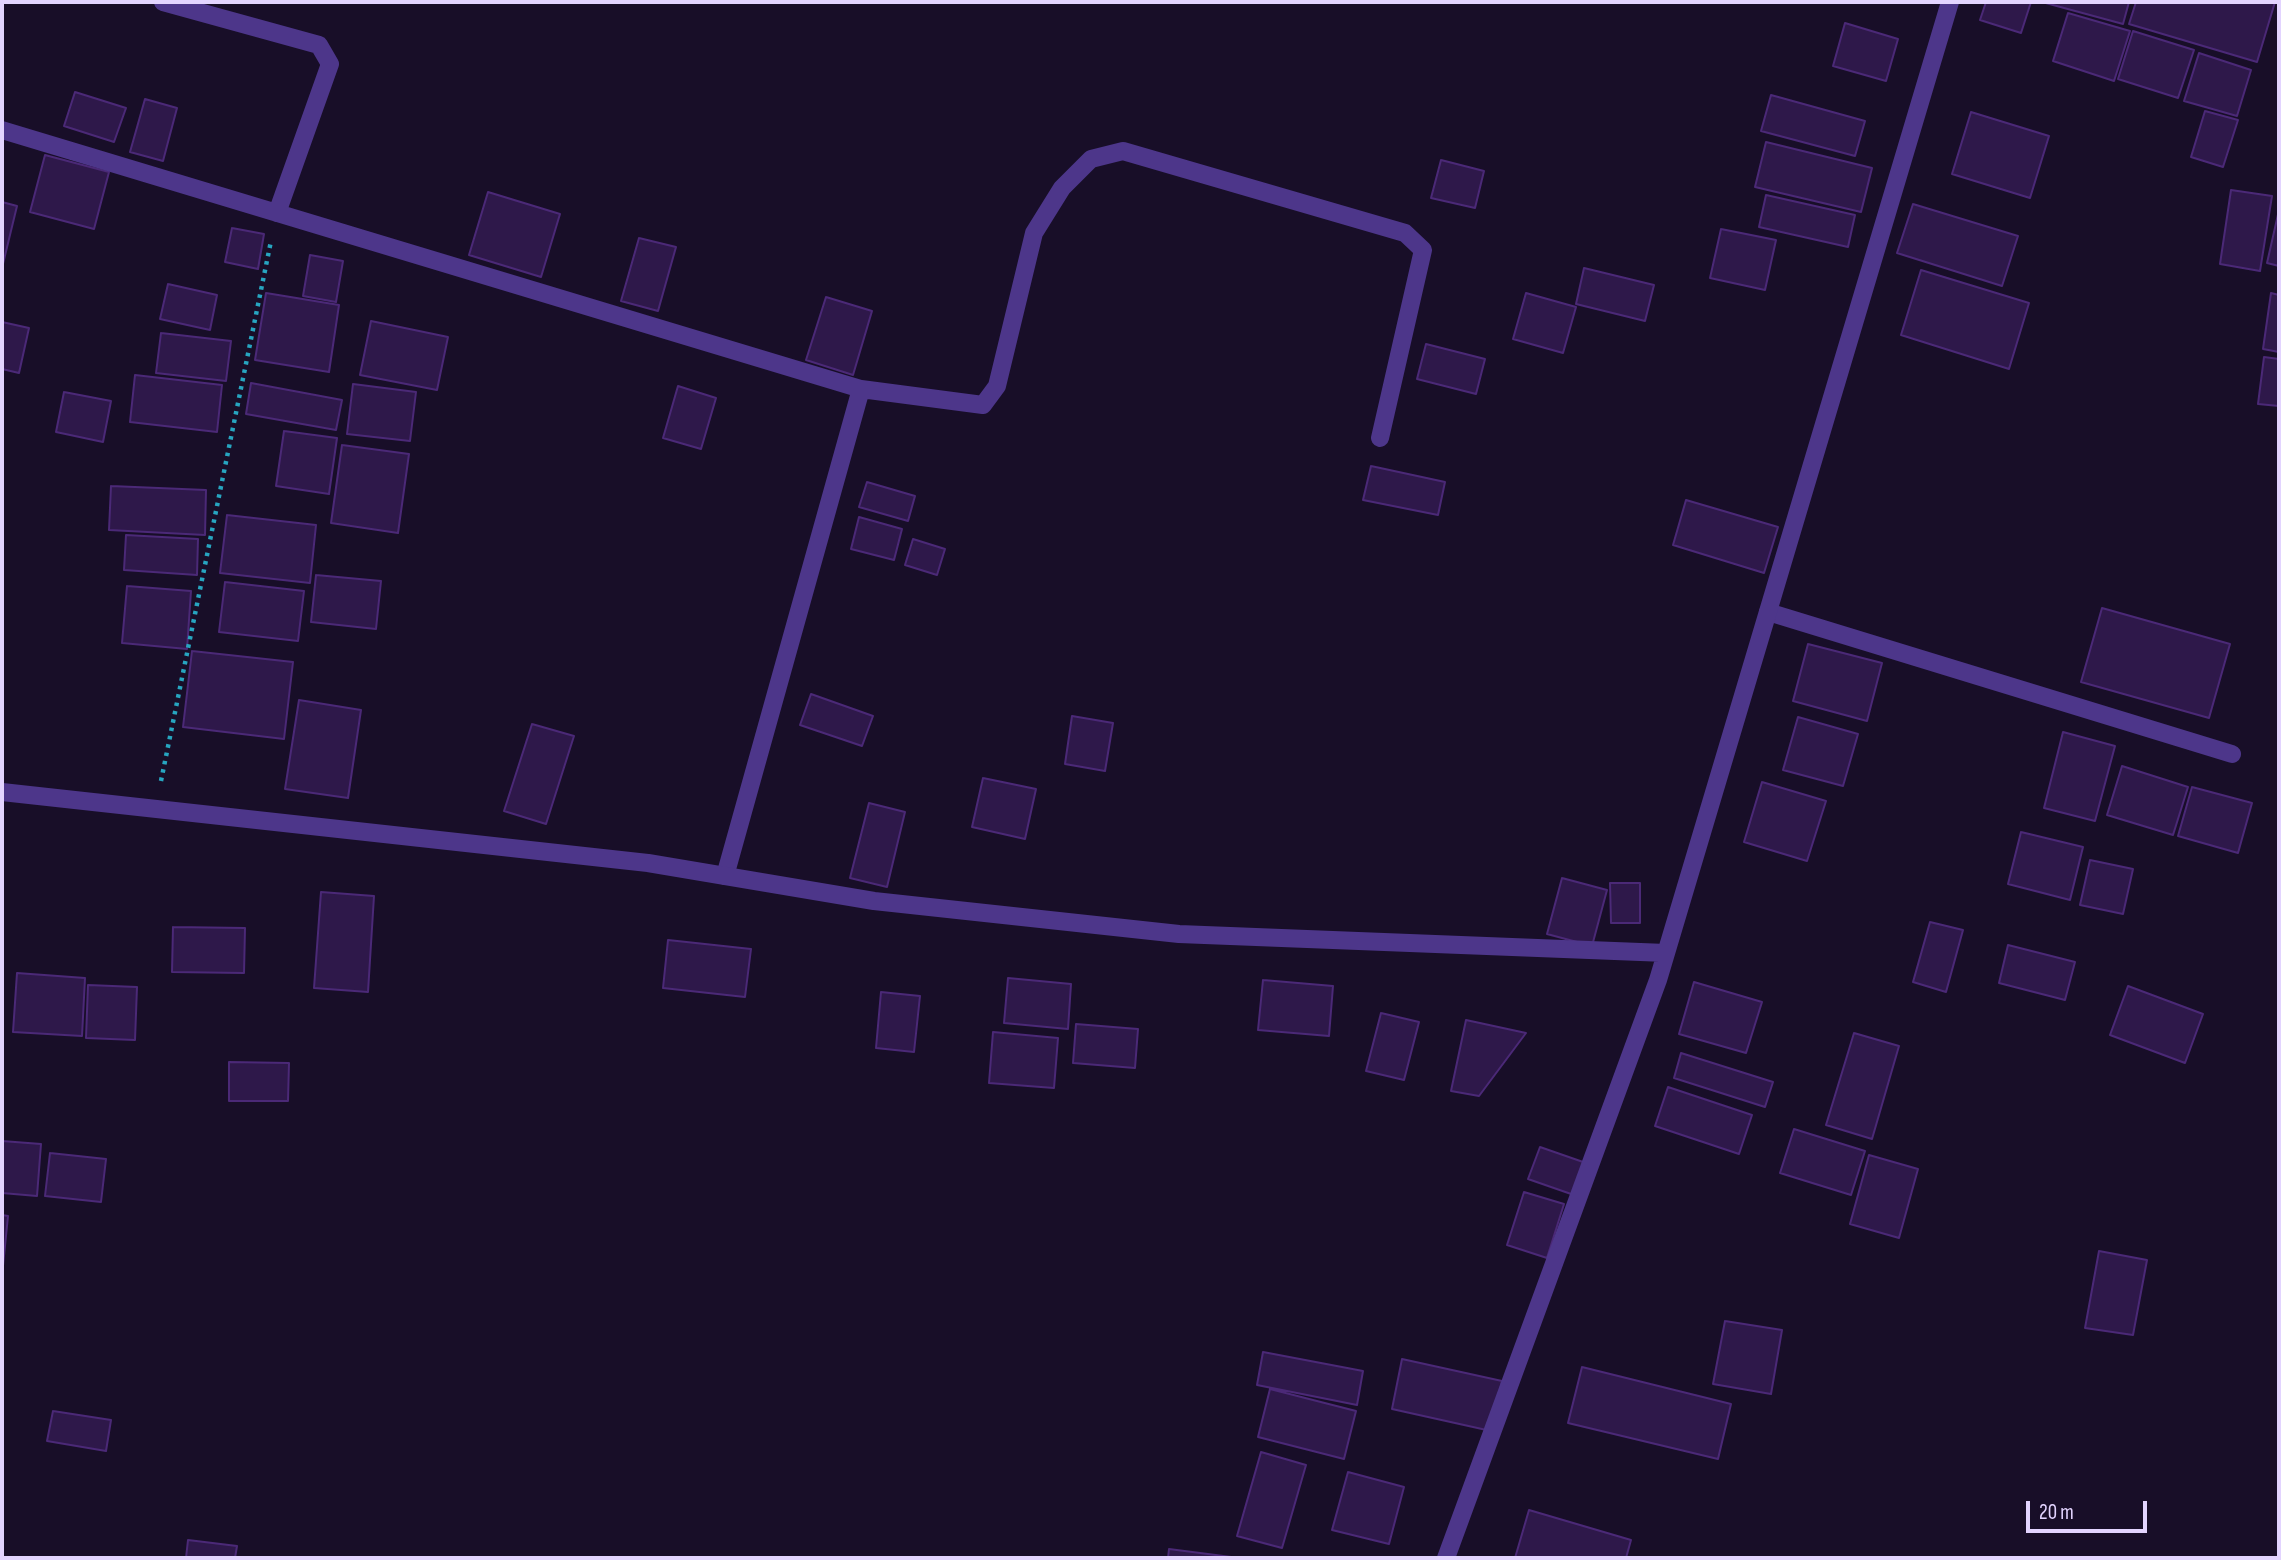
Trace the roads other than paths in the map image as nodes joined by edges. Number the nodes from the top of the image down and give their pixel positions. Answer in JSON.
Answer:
{"nodes":[{"id":1,"x":163,"y":2,"type":"edge"},
{"id":2,"x":1950,"y":2,"type":"edge"},
{"id":3,"x":2,"y":130,"type":"edge"},
{"id":4,"x":277,"y":213,"type":"junction"},
{"id":5,"x":861,"y":389,"type":"junction"},
{"id":6,"x":1380,"y":438,"type":"dead end"},
{"id":7,"x":1768,"y":612,"type":"junction"},
{"id":8,"x":2232,"y":754,"type":"dead end"},
{"id":9,"x":2,"y":792,"type":"edge"},
{"id":10,"x":725,"y":876,"type":"junction"},
{"id":11,"x":1667,"y":953,"type":"junction"},
{"id":12,"x":1446,"y":1558,"type":"edge"}],
"edges":[{"from":1,"to":4,"type":"street"},
{"from":2,"to":7,"type":"street"},
{"from":3,"to":4,"type":"street"},
{"from":4,"to":5,"type":"street"},
{"from":5,"to":6,"type":"street"},
{"from":5,"to":10,"type":"street"},
{"from":7,"to":8,"type":"street"},
{"from":7,"to":11,"type":"street"},
{"from":9,"to":10,"type":"street"},
{"from":10,"to":11,"type":"street"},
{"from":11,"to":12,"type":"street"}]}
